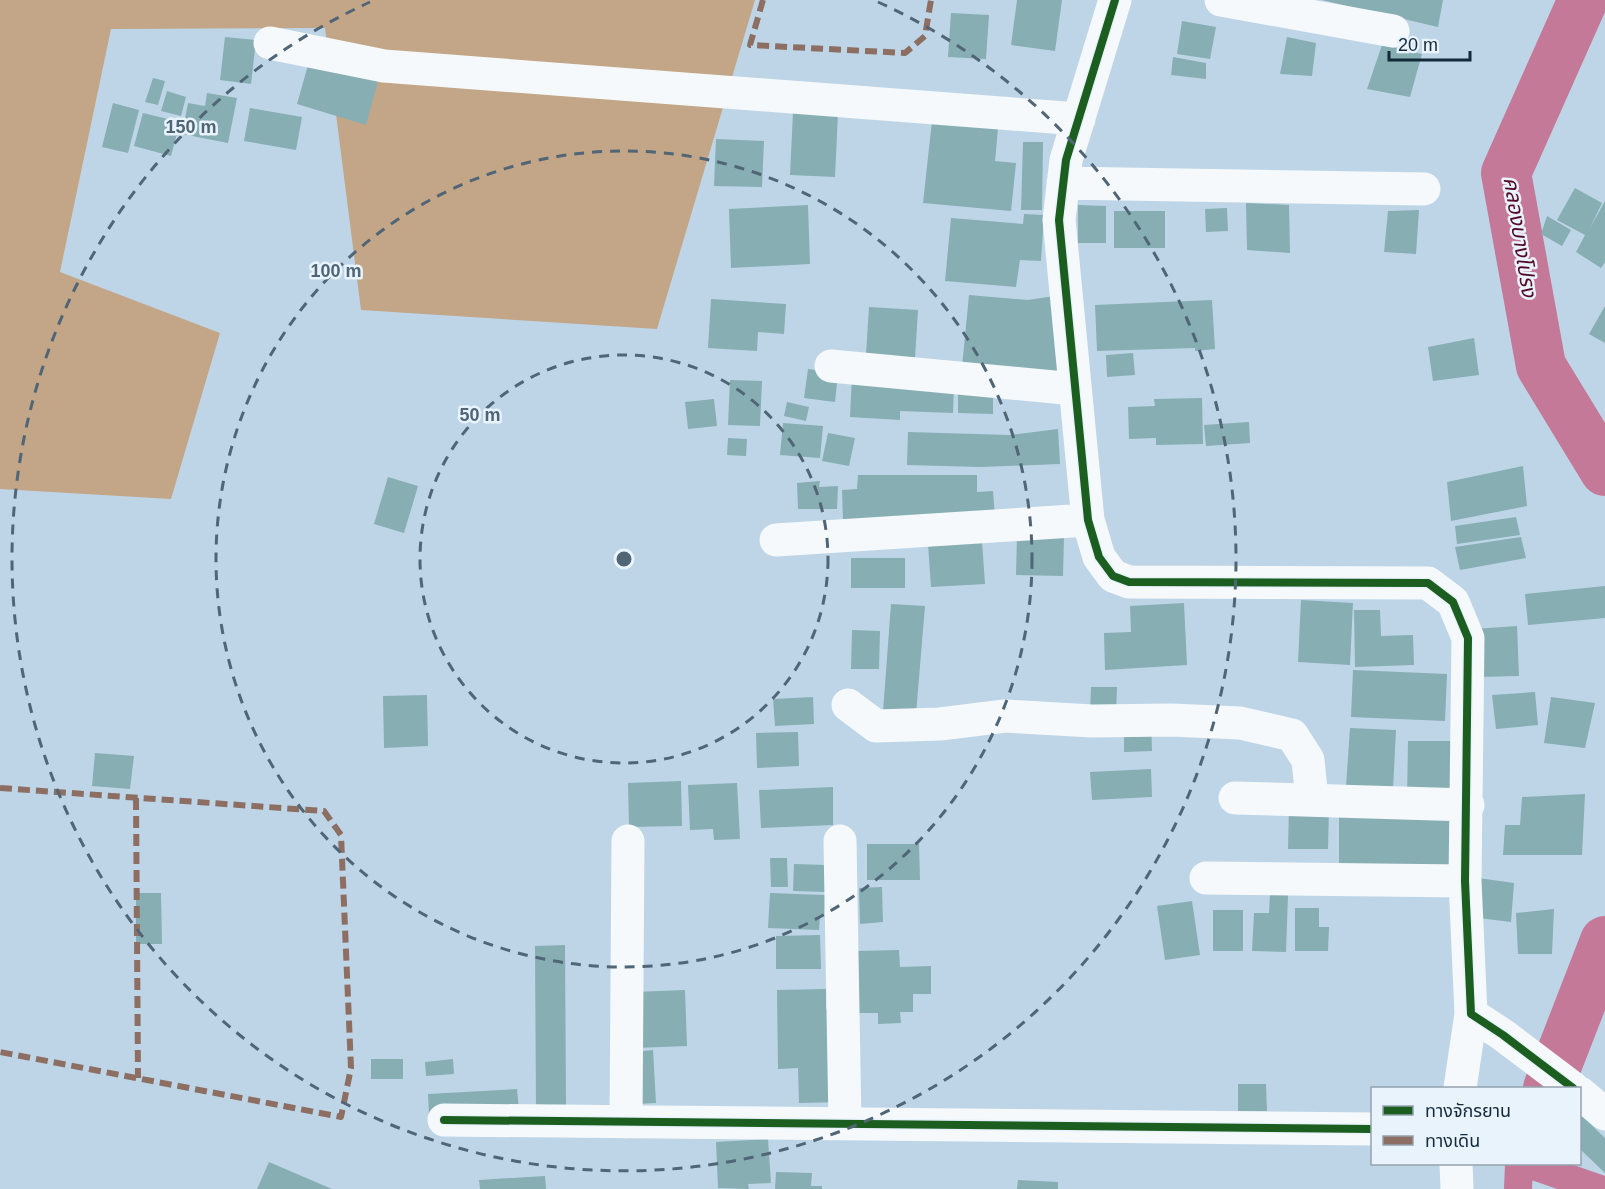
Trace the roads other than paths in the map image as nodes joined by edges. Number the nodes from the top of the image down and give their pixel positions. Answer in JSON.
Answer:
{"nodes":[{"id":1,"x":1115,"y":0,"type":"edge"},
{"id":2,"x":1221,"y":0,"type":"edge"},
{"id":3,"x":1393,"y":31,"type":"dead end"},
{"id":4,"x":270,"y":43,"type":"dead end"},
{"id":5,"x":1079,"y":119,"type":"junction"},
{"id":6,"x":1063,"y":183,"type":"junction"},
{"id":7,"x":1424,"y":189,"type":"dead end"},
{"id":8,"x":831,"y":366,"type":"dead end"},
{"id":9,"x":1075,"y":389,"type":"junction"},
{"id":10,"x":1088,"y":520,"type":"junction"},
{"id":11,"x":776,"y":540,"type":"dead end"},
{"id":12,"x":848,"y":705,"type":"dead end"},
{"id":13,"x":1235,"y":798,"type":"dead end"},
{"id":14,"x":1312,"y":800,"type":"junction"},
{"id":15,"x":1468,"y":805,"type":"junction"},
{"id":16,"x":840,"y":841,"type":"dead end"},
{"id":17,"x":628,"y":842,"type":"dead end"},
{"id":18,"x":1206,"y":878,"type":"dead end"},
{"id":19,"x":1465,"y":881,"type":"junction"},
{"id":20,"x":1471,"y":1014,"type":"junction"},
{"id":21,"x":1460,"y":1087,"type":"edge"},
{"id":22,"x":1571,"y":1087,"type":"edge"},
{"id":23,"x":1581,"y":1095,"type":"edge"},
{"id":24,"x":1605,"y":1114,"type":"edge"},
{"id":25,"x":444,"y":1120,"type":"dead end"},
{"id":26,"x":626,"y":1122,"type":"junction"},
{"id":27,"x":845,"y":1124,"type":"junction"},
{"id":28,"x":1371,"y":1129,"type":"edge"},
{"id":29,"x":1456,"y":1165,"type":"edge"},
{"id":30,"x":1457,"y":1189,"type":"edge"}],
"edges":[{"from":1,"to":5,"type":"street"},
{"from":2,"to":3,"type":"street"},
{"from":4,"to":5,"type":"street"},
{"from":5,"to":6,"type":"street"},
{"from":6,"to":7,"type":"street"},
{"from":6,"to":9,"type":"street"},
{"from":8,"to":9,"type":"street"},
{"from":9,"to":10,"type":"street"},
{"from":10,"to":11,"type":"street"},
{"from":10,"to":15,"type":"street"},
{"from":12,"to":14,"type":"street"},
{"from":13,"to":14,"type":"street"},
{"from":14,"to":15,"type":"street"},
{"from":15,"to":19,"type":"street"},
{"from":16,"to":27,"type":"street"},
{"from":17,"to":26,"type":"street"},
{"from":18,"to":19,"type":"street"},
{"from":19,"to":20,"type":"street"},
{"from":20,"to":21,"type":"street"},
{"from":20,"to":22,"type":"street"},
{"from":23,"to":24,"type":"street"},
{"from":25,"to":26,"type":"street"},
{"from":26,"to":27,"type":"street"},
{"from":27,"to":28,"type":"street"},
{"from":29,"to":30,"type":"street"}]}
